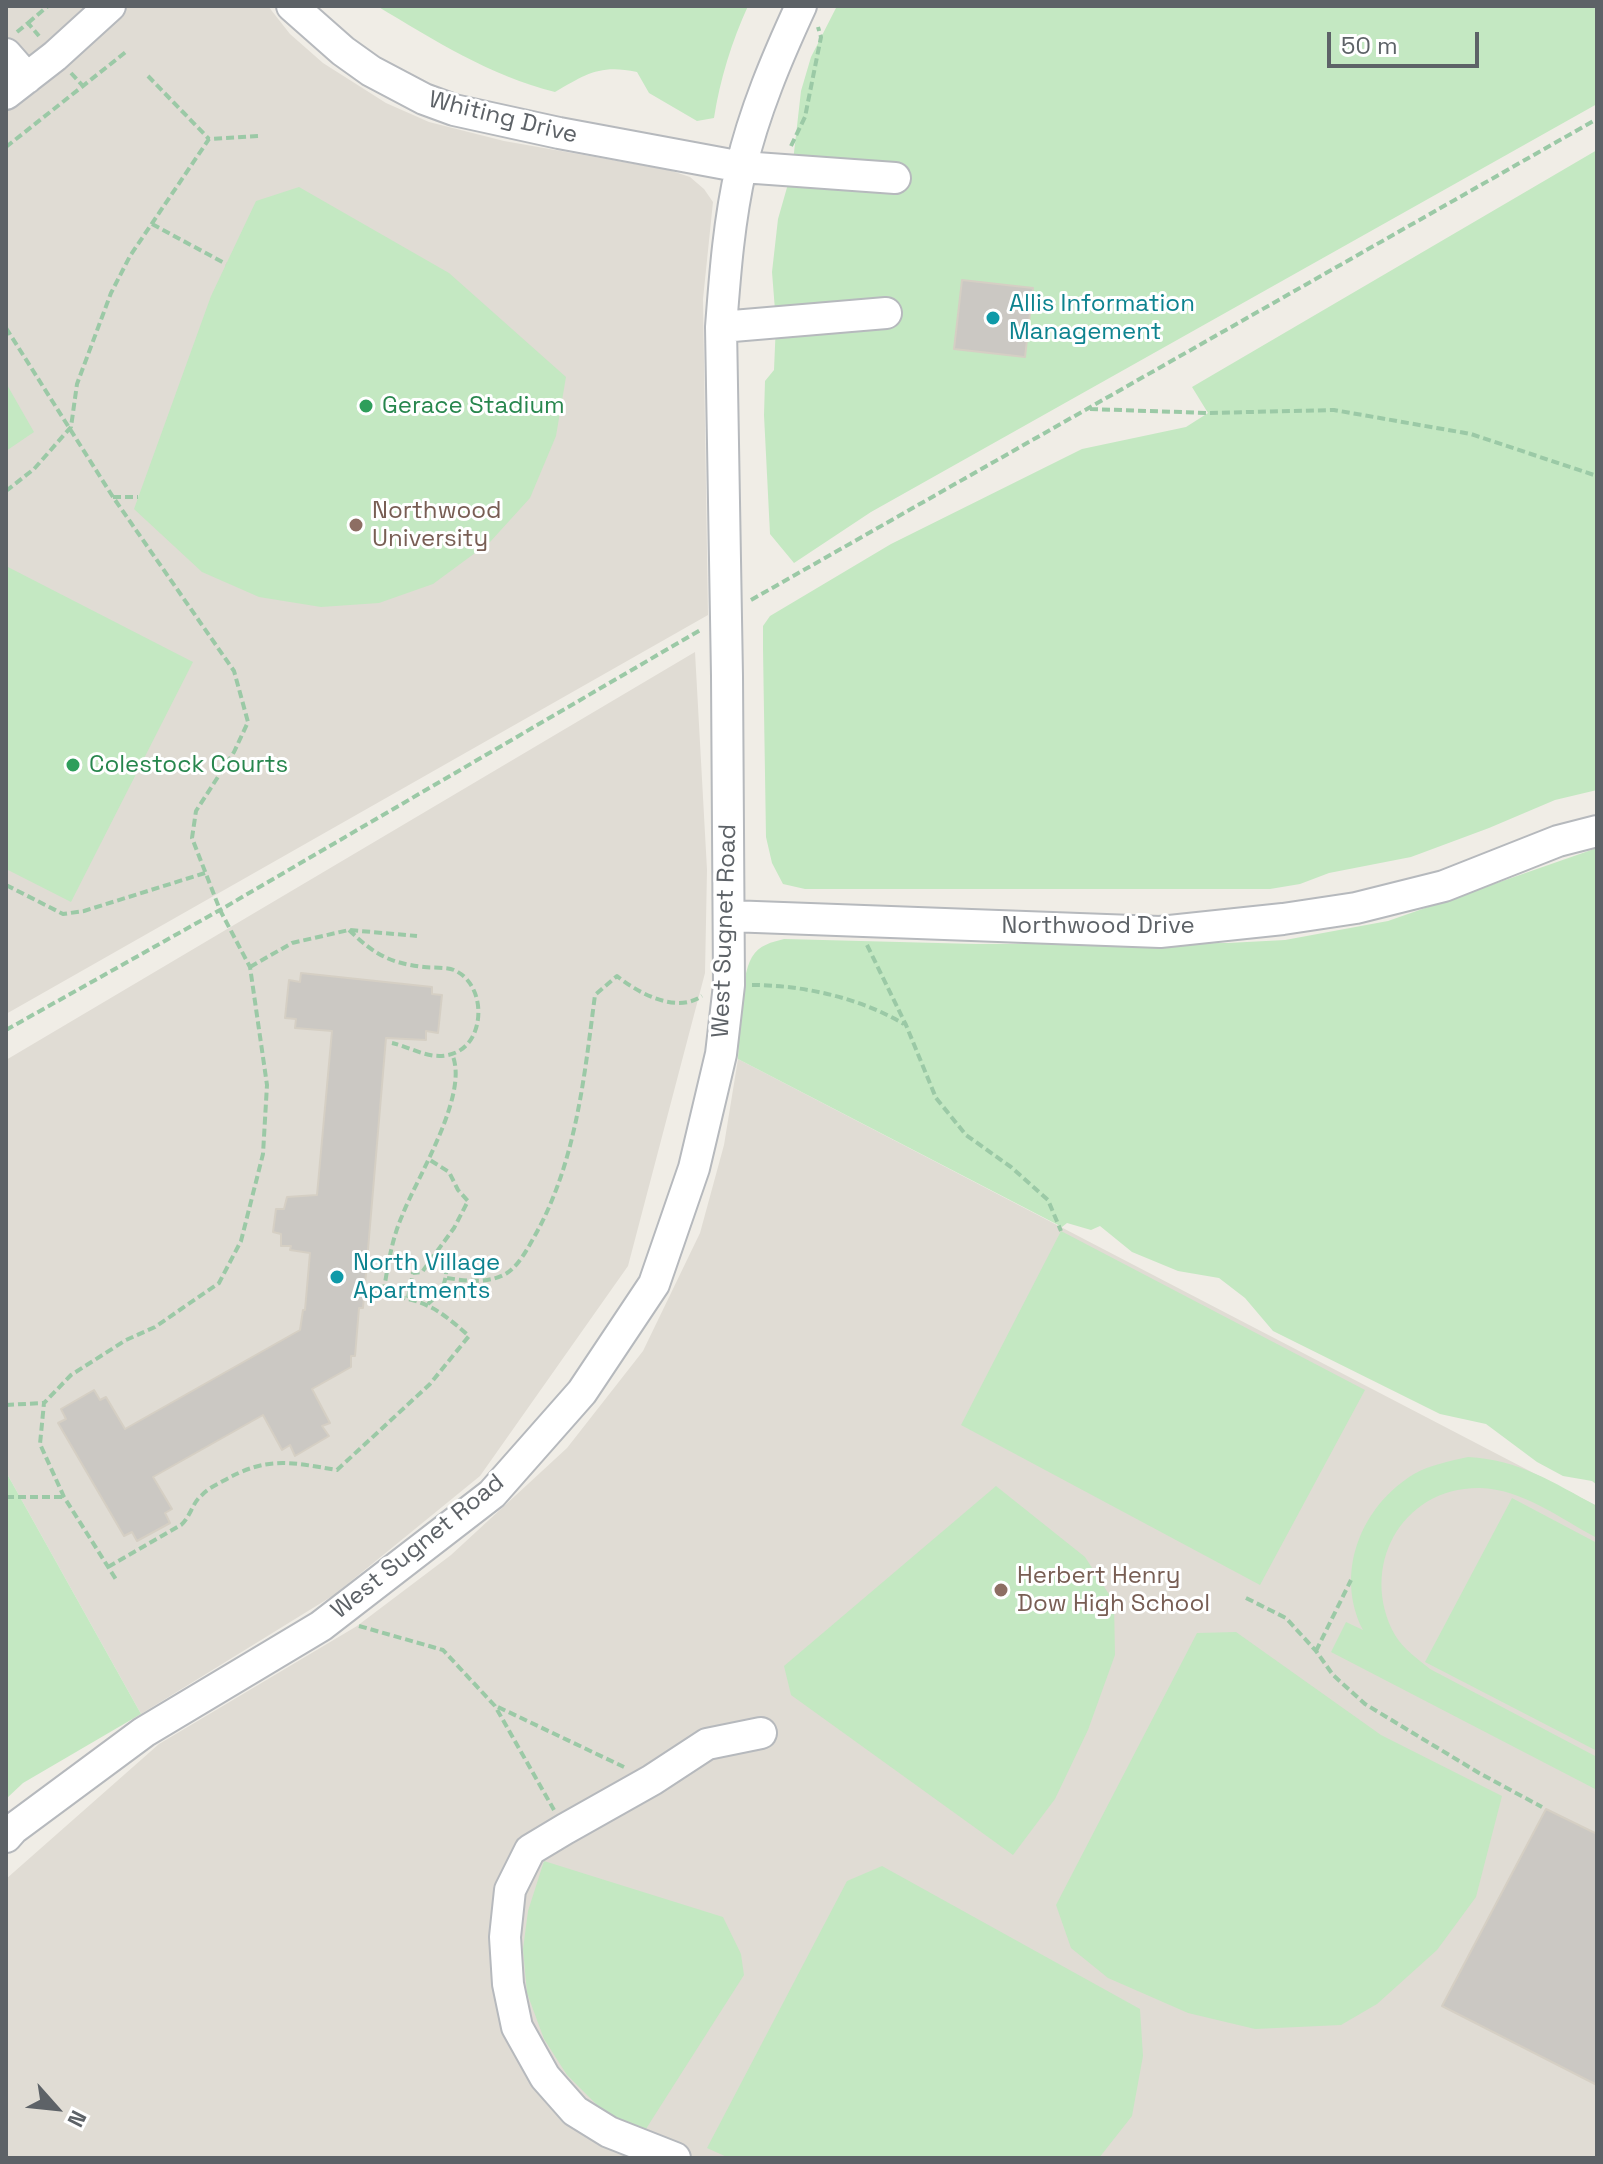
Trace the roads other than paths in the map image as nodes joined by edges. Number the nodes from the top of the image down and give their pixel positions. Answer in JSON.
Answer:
{"nodes":[{"id":1,"x":110,"y":6,"type":"edge"},
{"id":2,"x":292,"y":6,"type":"edge"},
{"id":3,"x":809,"y":14,"type":"edge"},
{"id":4,"x":6,"y":54,"type":"edge"},
{"id":5,"x":16,"y":86,"type":"edge"},
{"id":6,"x":742,"y":167,"type":"junction"},
{"id":7,"x":895,"y":178,"type":"dead end"},
{"id":8,"x":886,"y":313,"type":"dead end"},
{"id":9,"x":721,"y":327,"type":"junction"},
{"id":10,"x":1597,"y":831,"type":"edge"},
{"id":11,"x":729,"y":916,"type":"junction"},
{"id":12,"x":761,"y":1733,"type":"dead end"},
{"id":13,"x":6,"y":1837,"type":"edge"},
{"id":14,"x":675,"y":2158,"type":"edge"}],
"edges":[{"from":1,"to":5,"type":"street"},
{"from":2,"to":6,"type":"street","name":"Whiting Drive"},
{"from":3,"to":6,"type":"street","name":"West Sugnet Road"},
{"from":4,"to":5,"type":"street"},
{"from":6,"to":7,"type":"street","name":"Whiting Drive"},
{"from":6,"to":9,"type":"street","name":"West Sugnet Road"},
{"from":8,"to":9,"type":"street"},
{"from":9,"to":11,"type":"street","name":"West Sugnet Road"},
{"from":10,"to":11,"type":"street","name":"Northwood Drive"},
{"from":11,"to":13,"type":"street","name":"West Sugnet Road"},
{"from":12,"to":14,"type":"street"}]}
